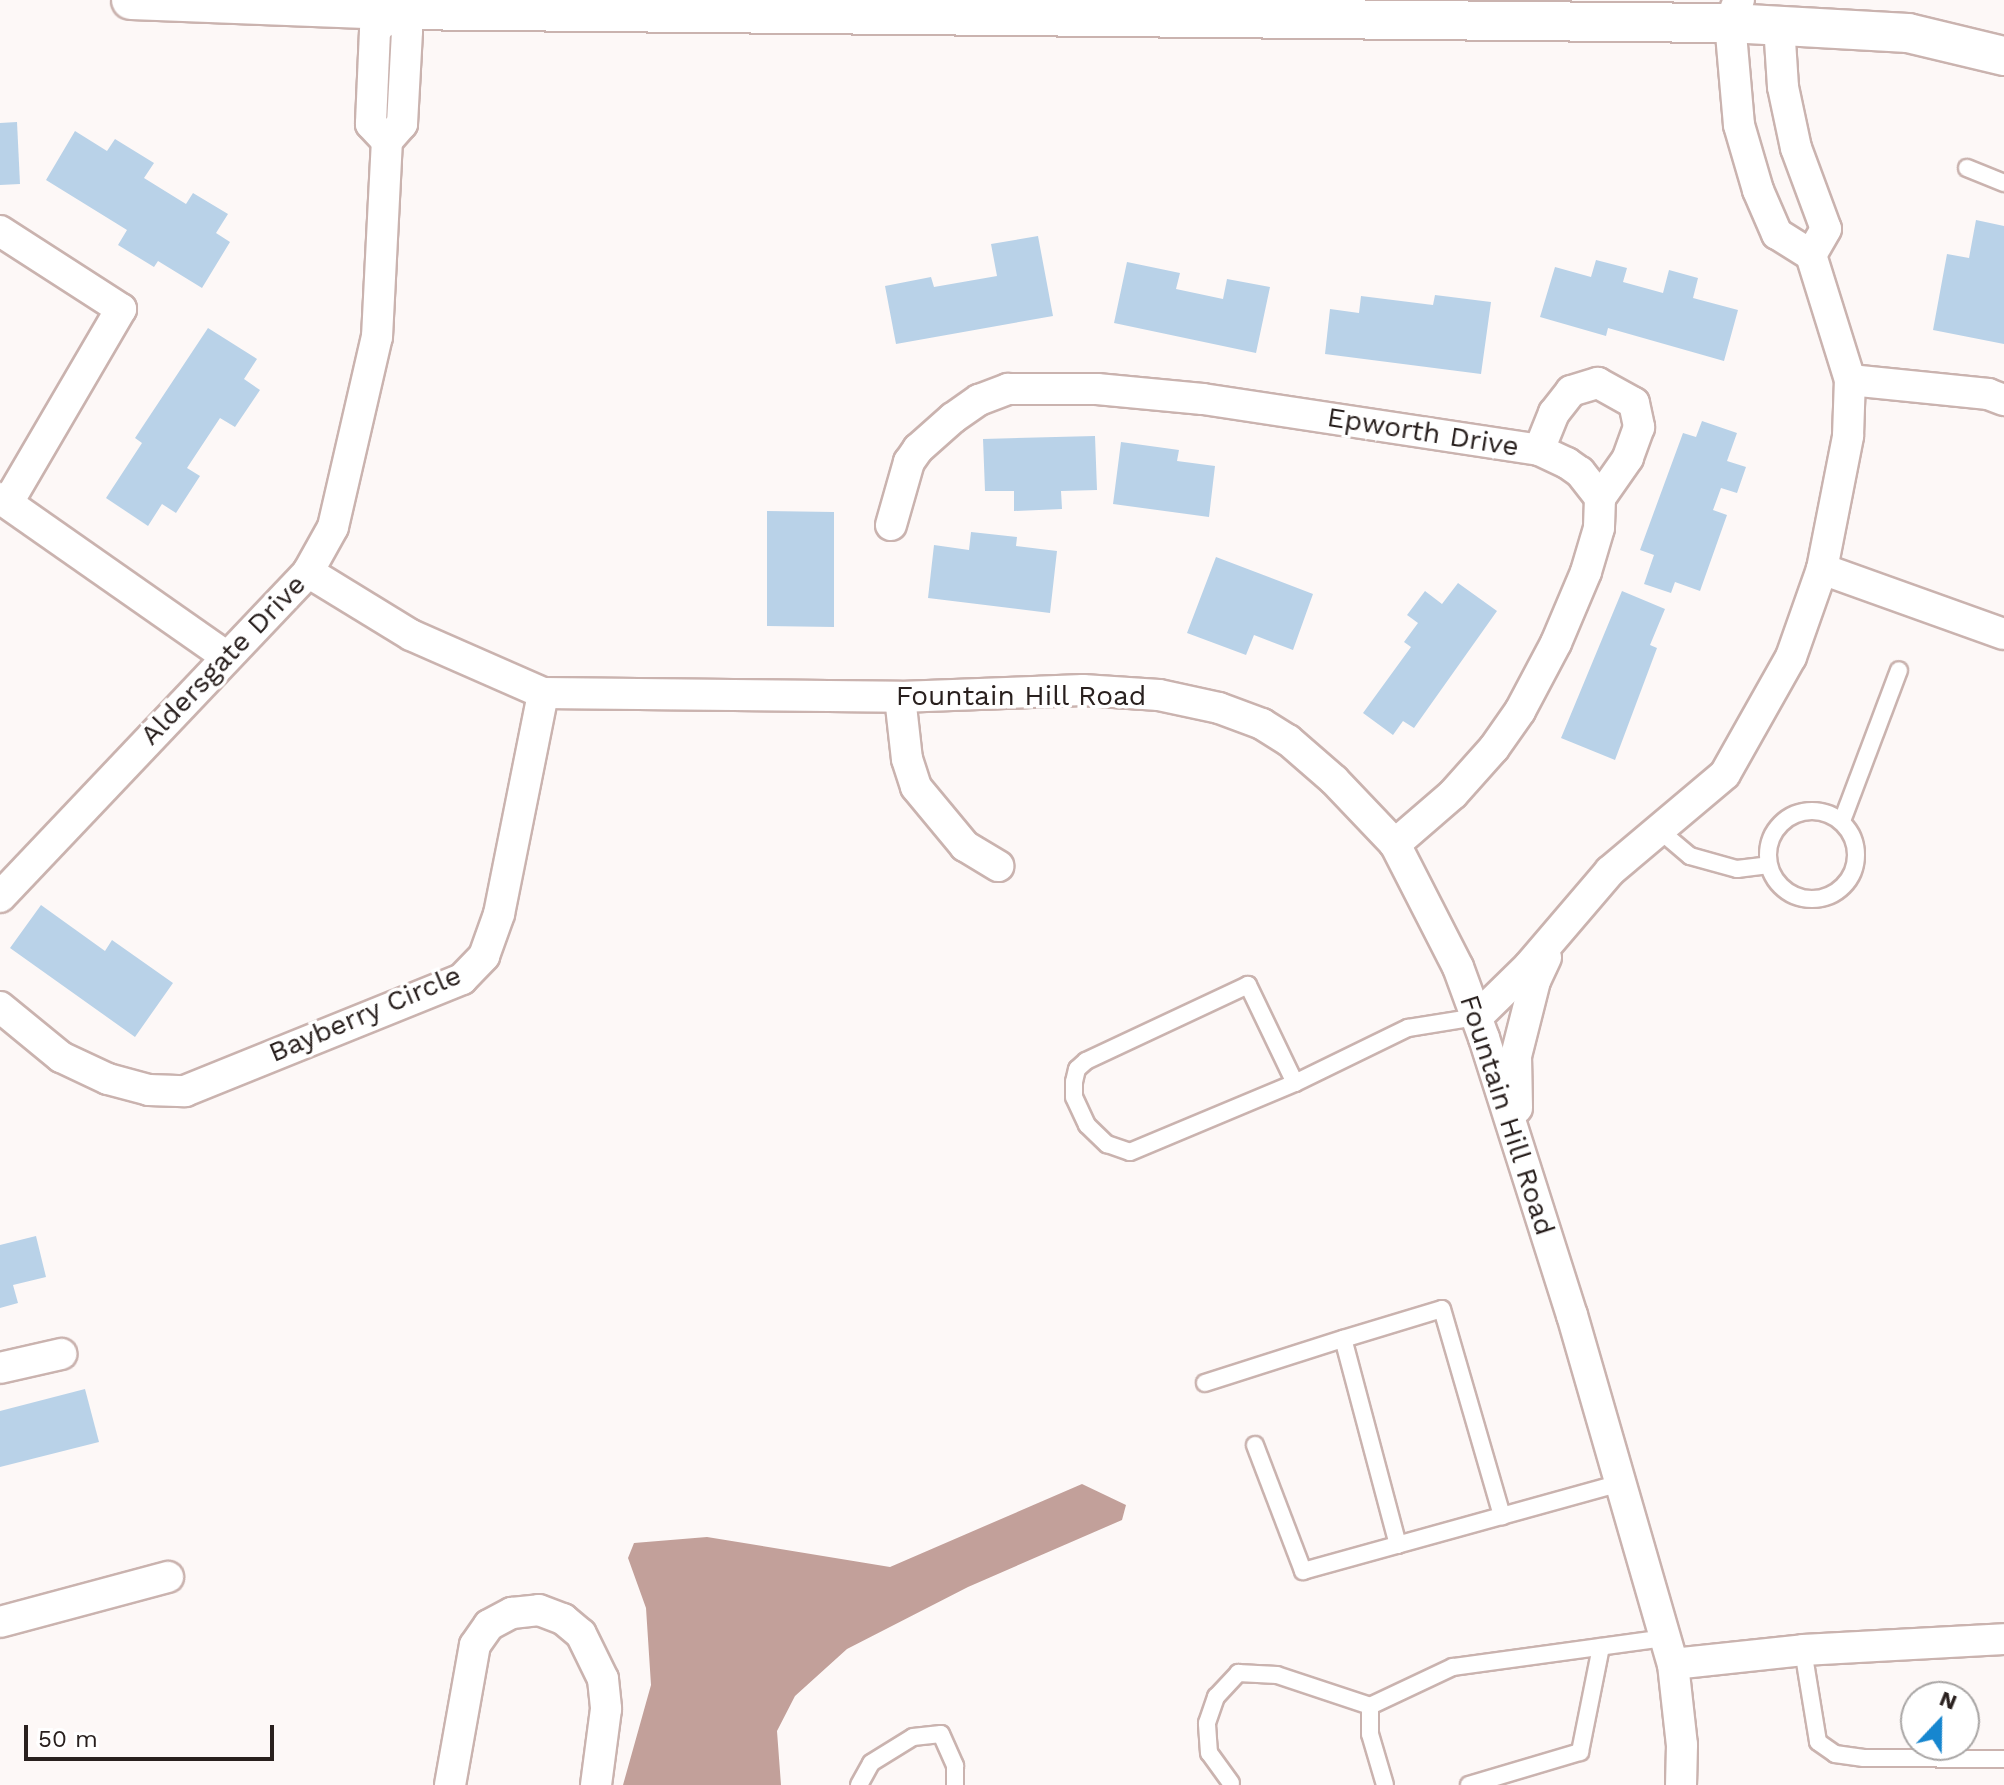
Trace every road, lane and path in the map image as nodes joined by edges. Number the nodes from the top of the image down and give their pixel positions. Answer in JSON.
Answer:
{"nodes":[{"id":1,"x":131,"y":0,"type":"edge"},
{"id":2,"x":392,"y":10,"type":"junction"},
{"id":3,"x":1735,"y":12,"type":"edge"},
{"id":4,"x":1779,"y":25,"type":"junction"},
{"id":5,"x":2004,"y":56,"type":"edge"},
{"id":6,"x":1792,"y":126,"type":"junction"},
{"id":7,"x":1742,"y":134,"type":"junction"},
{"id":8,"x":1967,"y":168,"type":"dead end"},
{"id":9,"x":2004,"y":183,"type":"edge"},
{"id":10,"x":0,"y":231,"type":"edge"},
{"id":11,"x":1811,"y":255,"type":"junction"},
{"id":12,"x":1850,"y":380,"type":"junction"},
{"id":13,"x":2004,"y":400,"type":"edge"},
{"id":14,"x":1539,"y":450,"type":"junction"},
{"id":15,"x":1600,"y":498,"type":"junction"},
{"id":16,"x":5,"y":499,"type":"edge"},
{"id":17,"x":891,"y":525,"type":"dead end"},
{"id":18,"x":1822,"y":569,"type":"junction"},
{"id":19,"x":308,"y":572,"type":"junction"},
{"id":20,"x":2004,"y":634,"type":"edge"},
{"id":21,"x":227,"y":657,"type":"junction"},
{"id":22,"x":1899,"y":670,"type":"dead end"},
{"id":23,"x":543,"y":693,"type":"junction"},
{"id":24,"x":900,"y":697,"type":"junction"},
{"id":25,"x":1842,"y":821,"type":"junction"},
{"id":26,"x":1658,"y":829,"type":"junction"},
{"id":27,"x":1395,"y":844,"type":"junction"},
{"id":28,"x":1769,"y":865,"type":"junction"},
{"id":29,"x":998,"y":866,"type":"dead end"},
{"id":30,"x":0,"y":897,"type":"edge"},
{"id":31,"x":1557,"y":934,"type":"junction"},
{"id":32,"x":0,"y":1007,"type":"edge"},
{"id":33,"x":1477,"y":1017,"type":"junction"},
{"id":34,"x":1295,"y":1083,"type":"junction"},
{"id":35,"x":1517,"y":1142,"type":"junction"},
{"id":36,"x":1343,"y":1339,"type":"junction"},
{"id":37,"x":61,"y":1354,"type":"dead end"},
{"id":38,"x":0,"y":1368,"type":"edge"},
{"id":39,"x":1205,"y":1383,"type":"dead end"},
{"id":40,"x":1255,"y":1445,"type":"dead end"},
{"id":41,"x":1621,"y":1483,"type":"junction"},
{"id":42,"x":1502,"y":1516,"type":"junction"},
{"id":43,"x":1398,"y":1545,"type":"junction"},
{"id":44,"x":168,"y":1577,"type":"dead end"},
{"id":45,"x":0,"y":1622,"type":"edge"},
{"id":46,"x":2004,"y":1639,"type":"edge"},
{"id":47,"x":1601,"y":1647,"type":"junction"},
{"id":48,"x":1803,"y":1650,"type":"junction"},
{"id":49,"x":1669,"y":1651,"type":"junction"},
{"id":50,"x":1370,"y":1706,"type":"junction"},
{"id":51,"x":2004,"y":1759,"type":"edge"},
{"id":52,"x":1231,"y":1783,"type":"dead end"},
{"id":53,"x":450,"y":1785,"type":"edge"},
{"id":54,"x":596,"y":1785,"type":"edge"},
{"id":55,"x":859,"y":1785,"type":"edge"},
{"id":56,"x":955,"y":1785,"type":"edge"},
{"id":57,"x":1385,"y":1785,"type":"edge"},
{"id":58,"x":1469,"y":1785,"type":"edge"},
{"id":59,"x":1681,"y":1785,"type":"edge"}],
"edges":[{"from":1,"to":2,"type":"street"},
{"from":2,"to":3,"type":"street"},
{"from":2,"to":19,"type":"street","name":"Aldersgate Drive"},
{"from":3,"to":4,"type":"street"},
{"from":3,"to":7,"type":"street"},
{"from":4,"to":5,"type":"street"},
{"from":4,"to":6,"type":"street"},
{"from":6,"to":7,"type":"street"},
{"from":6,"to":11,"type":"street"},
{"from":7,"to":11,"type":"street"},
{"from":8,"to":9,"type":"lane"},
{"from":10,"to":16,"type":"street"},
{"from":11,"to":12,"type":"street"},
{"from":12,"to":13,"type":"street"},
{"from":12,"to":18,"type":"street"},
{"from":14,"to":15,"type":"street","name":"Epworth Drive"},
{"from":14,"to":15,"type":"street"},
{"from":14,"to":17,"type":"street","name":"Epworth Drive"},
{"from":15,"to":27,"type":"street"},
{"from":16,"to":21,"type":"street"},
{"from":18,"to":20,"type":"street"},
{"from":18,"to":26,"type":"street"},
{"from":19,"to":21,"type":"street","name":"Aldersgate Drive"},
{"from":19,"to":23,"type":"street","name":"Fountain Hill Road"},
{"from":21,"to":30,"type":"street","name":"Aldersgate Drive"},
{"from":22,"to":25,"type":"lane"},
{"from":23,"to":24,"type":"street","name":"Fountain Hill Road"},
{"from":23,"to":32,"type":"street","name":"Bayberry Circle"},
{"from":24,"to":27,"type":"street","name":"Fountain Hill Road"},
{"from":24,"to":29,"type":"street"},
{"from":25,"to":28,"type":"lane"},
{"from":25,"to":28,"type":"lane"},
{"from":26,"to":28,"type":"lane"},
{"from":26,"to":31,"type":"street"},
{"from":27,"to":33,"type":"street","name":"Fountain Hill Road"},
{"from":31,"to":33,"type":"street"},
{"from":31,"to":35,"type":"street"},
{"from":33,"to":34,"type":"lane"},
{"from":33,"to":35,"type":"street","name":"Fountain Hill Road"},
{"from":34,"to":34,"type":"lane"},
{"from":35,"to":41,"type":"street","name":"Fountain Hill Road"},
{"from":36,"to":39,"type":"lane"},
{"from":36,"to":42,"type":"lane"},
{"from":36,"to":43,"type":"lane"},
{"from":37,"to":38,"type":"street"},
{"from":40,"to":43,"type":"lane"},
{"from":41,"to":42,"type":"lane"},
{"from":41,"to":49,"type":"street","name":"Fountain Hill Road"},
{"from":42,"to":43,"type":"lane"},
{"from":44,"to":45,"type":"street"},
{"from":46,"to":48,"type":"street"},
{"from":47,"to":49,"type":"lane"},
{"from":47,"to":50,"type":"lane"},
{"from":47,"to":58,"type":"lane"},
{"from":48,"to":49,"type":"street"},
{"from":48,"to":51,"type":"lane"},
{"from":49,"to":59,"type":"street","name":"Fountain Hill Road"},
{"from":50,"to":52,"type":"lane"},
{"from":50,"to":57,"type":"lane"},
{"from":53,"to":54,"type":"street"},
{"from":55,"to":56,"type":"lane"}]}
